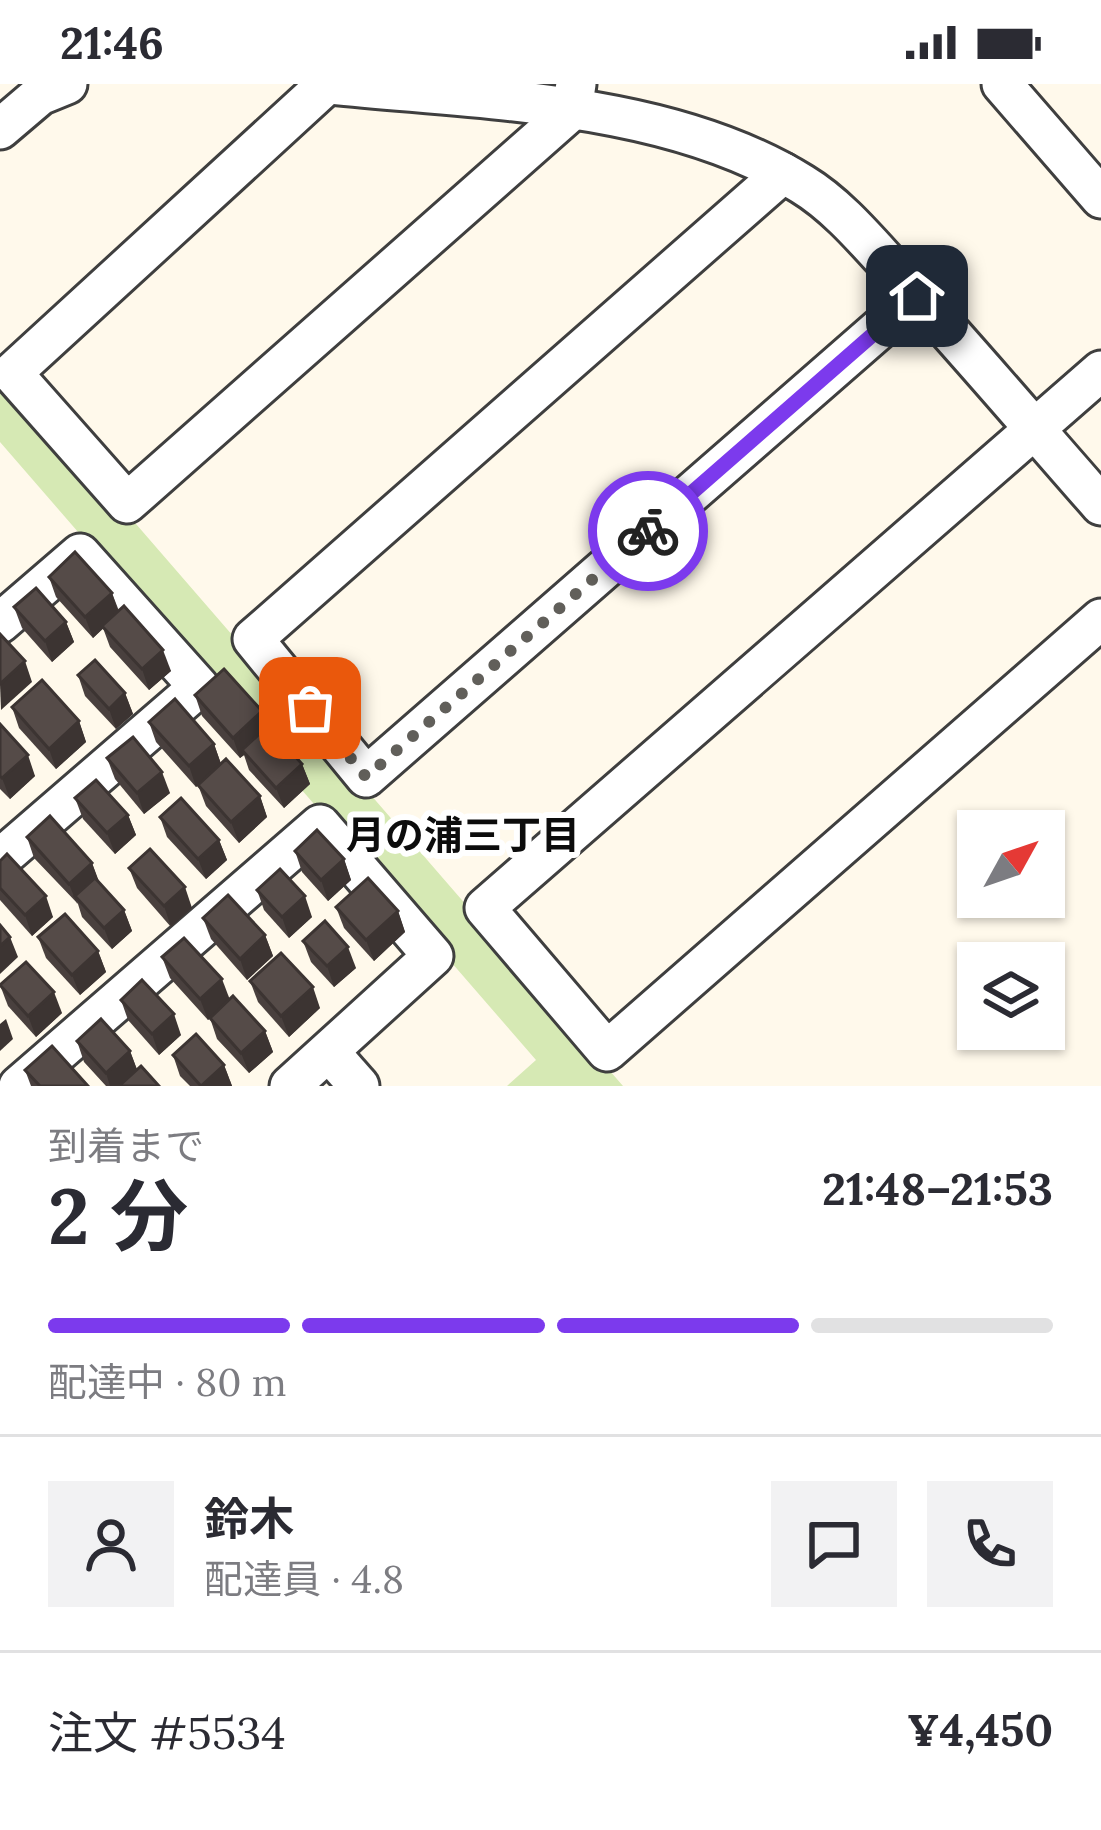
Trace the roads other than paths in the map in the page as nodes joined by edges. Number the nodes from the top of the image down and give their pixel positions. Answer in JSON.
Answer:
{"nodes":[{"id":1,"x":329,"y":84,"type":"edge"},
{"id":2,"x":1001,"y":84,"type":"edge"},
{"id":3,"x":47,"y":88,"type":"edge"},
{"id":4,"x":574,"y":97,"type":"edge"},
{"id":5,"x":0,"y":129,"type":"edge"},
{"id":6,"x":783,"y":173,"type":"junction"},
{"id":7,"x":1101,"y":198,"type":"edge"},
{"id":8,"x":917,"y":296,"type":"junction"},
{"id":9,"x":1101,"y":371,"type":"edge"},
{"id":10,"x":1034,"y":428,"type":"junction"},
{"id":11,"x":1101,"y":505,"type":"edge"},
{"id":12,"x":1101,"y":619,"type":"edge"},
{"id":13,"x":0,"y":623,"type":"edge"},
{"id":14,"x":0,"y":860,"type":"edge"},
{"id":15,"x":329,"y":1052,"type":"junction"},
{"id":16,"x":19,"y":1086,"type":"edge"},
{"id":17,"x":290,"y":1086,"type":"edge"},
{"id":18,"x":359,"y":1086,"type":"edge"}],
"edges":[{"from":1,"to":4,"type":"street"},
{"from":1,"to":4,"type":"street"},
{"from":2,"to":7,"type":"street"},
{"from":3,"to":5,"type":"street"},
{"from":4,"to":6,"type":"street"},
{"from":6,"to":8,"type":"street"},
{"from":6,"to":8,"type":"street"},
{"from":8,"to":10,"type":"street"},
{"from":9,"to":10,"type":"street"},
{"from":10,"to":11,"type":"street"},
{"from":10,"to":12,"type":"street"},
{"from":13,"to":14,"type":"street"},
{"from":15,"to":16,"type":"street"},
{"from":15,"to":17,"type":"street"},
{"from":15,"to":18,"type":"street"}]}
